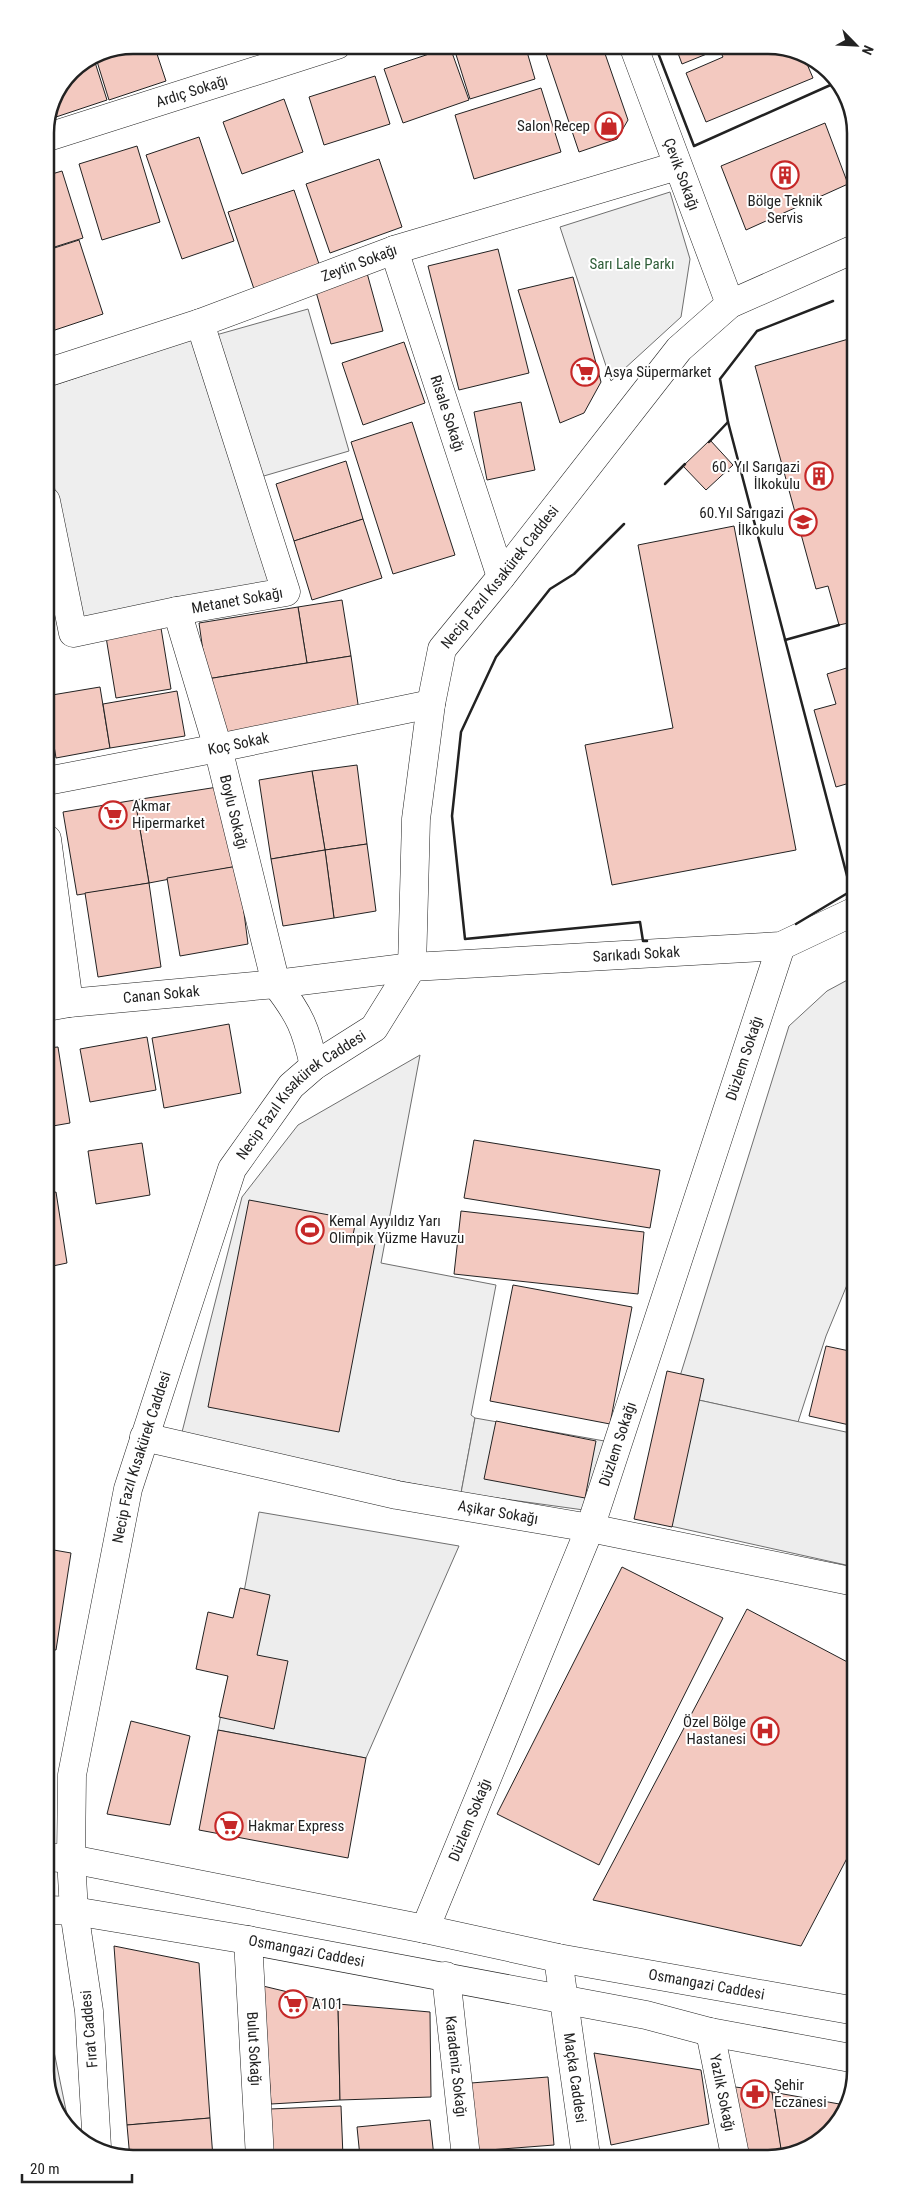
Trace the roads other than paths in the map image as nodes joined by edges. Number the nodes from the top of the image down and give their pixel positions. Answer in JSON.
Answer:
{"nodes":[{"id":1,"x":309,"y":54,"type":"edge"},
{"id":2,"x":636,"y":54,"type":"edge"},
{"id":3,"x":54,"y":135,"type":"edge"},
{"id":4,"x":677,"y":166,"type":"junction"},
{"id":5,"x":394,"y":250,"type":"junction"},
{"id":6,"x":847,"y":252,"type":"edge"},
{"id":7,"x":730,"y":304,"type":"junction"},
{"id":8,"x":200,"y":323,"type":"junction"},
{"id":9,"x":54,"y":370,"type":"edge"},
{"id":10,"x":54,"y":540,"type":"edge"},
{"id":11,"x":501,"y":577,"type":"junction"},
{"id":12,"x":178,"y":611,"type":"junction"},
{"id":13,"x":430,"y":704,"type":"junction"},
{"id":14,"x":218,"y":748,"type":"junction"},
{"id":15,"x":54,"y":780,"type":"edge"},
{"id":16,"x":847,"y":915,"type":"edge"},
{"id":17,"x":54,"y":945,"type":"edge"},
{"id":18,"x":780,"y":946,"type":"junction"},
{"id":19,"x":412,"y":967,"type":"junction"},
{"id":20,"x":276,"y":984,"type":"junction"},
{"id":21,"x":58,"y":1005,"type":"edge"},
{"id":22,"x":314,"y":1066,"type":"junction"},
{"id":23,"x":144,"y":1437,"type":"junction"},
{"id":24,"x":590,"y":1528,"type":"junction"},
{"id":25,"x":847,"y":1580,"type":"edge"},
{"id":26,"x":60,"y":1858,"type":"edge"},
{"id":27,"x":61,"y":1911,"type":"edge"},
{"id":28,"x":425,"y":1930,"type":"junction"},
{"id":29,"x":248,"y":1940,"type":"junction"},
{"id":30,"x":558,"y":1958,"type":"junction"},
{"id":31,"x":446,"y":1976,"type":"junction"},
{"id":32,"x":563,"y":2000,"type":"junction"},
{"id":33,"x":847,"y":2009,"type":"edge"},
{"id":34,"x":710,"y":2032,"type":"junction"},
{"id":35,"x":847,"y":2057,"type":"edge"},
{"id":36,"x":97,"y":2141,"type":"edge"},
{"id":37,"x":260,"y":2150,"type":"edge"},
{"id":38,"x":465,"y":2150,"type":"edge"},
{"id":39,"x":585,"y":2150,"type":"edge"},
{"id":40,"x":734,"y":2150,"type":"edge"}],
"edges":[{"from":1,"to":3,"type":"street","name":"Ardıç Sokağı"},
{"from":2,"to":4,"type":"street","name":"Çevik Sokağı"},
{"from":4,"to":5,"type":"street","name":"Zeytin Sokağı"},
{"from":4,"to":7,"type":"street","name":"Çevik Sokağı"},
{"from":5,"to":8,"type":"street","name":"Zeytin Sokağı"},
{"from":5,"to":11,"type":"street","name":"Risale Sokağı"},
{"from":6,"to":7,"type":"street","name":"Necip Fazıl Kısakürek Caddesi"},
{"from":7,"to":11,"type":"street","name":"Necip Fazıl Kısakürek Caddesi"},
{"from":8,"to":9,"type":"street","name":"Zeytin Sokağı"},
{"from":8,"to":12,"type":"street","name":"Metanet Sokağı"},
{"from":10,"to":12,"type":"street","name":"Metanet Sokağı"},
{"from":11,"to":13,"type":"street","name":"Necip Fazıl Kısakürek Caddesi"},
{"from":12,"to":14,"type":"street","name":"Boylu Sokağı"},
{"from":13,"to":14,"type":"street","name":"Koç Sokak"},
{"from":13,"to":19,"type":"street","name":"Necip Fazıl Kısakürek Caddesi"},
{"from":14,"to":15,"type":"street","name":"Koç Sokak"},
{"from":14,"to":20,"type":"street","name":"Boylu Sokağı"},
{"from":16,"to":18,"type":"street","name":"Sarıkadı Sokak"},
{"from":17,"to":21,"type":"street"},
{"from":18,"to":19,"type":"street","name":"Sarıkadı Sokak"},
{"from":18,"to":24,"type":"street","name":"Düzlem Sokağı"},
{"from":19,"to":20,"type":"street","name":"Canan Sokak"},
{"from":19,"to":22,"type":"street","name":"Necip Fazıl Kısakürek Caddesi"},
{"from":20,"to":21,"type":"street","name":"Canan Sokak"},
{"from":20,"to":22,"type":"street"},
{"from":22,"to":23,"type":"street","name":"Necip Fazıl Kısakürek Caddesi"},
{"from":23,"to":24,"type":"street","name":"Aşikar Sokağı"},
{"from":23,"to":26,"type":"street","name":"Necip Fazıl Kısakürek Caddesi"},
{"from":24,"to":25,"type":"street","name":"Aşikar Sokağı"},
{"from":24,"to":28,"type":"street","name":"Düzlem Sokağı"},
{"from":26,"to":27,"type":"street","name":"Necip Fazıl Kısakürek Caddesi"},
{"from":26,"to":28,"type":"street","name":"Osmangazi Caddesi"},
{"from":27,"to":29,"type":"street","name":"Osmangazi Caddesi"},
{"from":27,"to":36,"type":"street","name":"Fırat Caddesi"},
{"from":28,"to":30,"type":"street","name":"Osmangazi Caddesi"},
{"from":29,"to":31,"type":"street","name":"Osmangazi Caddesi"},
{"from":29,"to":37,"type":"street","name":"Bulut Sokağı"},
{"from":30,"to":32,"type":"street"},
{"from":30,"to":33,"type":"street","name":"Osmangazi Caddesi"},
{"from":31,"to":32,"type":"street","name":"Osmangazi Caddesi"},
{"from":31,"to":38,"type":"street","name":"Karadeniz Sokağı"},
{"from":32,"to":34,"type":"street","name":"Osmangazi Caddesi"},
{"from":32,"to":39,"type":"street","name":"Maçka Caddesi"},
{"from":34,"to":35,"type":"street","name":"Osmangazi Caddesi"},
{"from":34,"to":40,"type":"street","name":"Yazlık Sokağı"}]}
